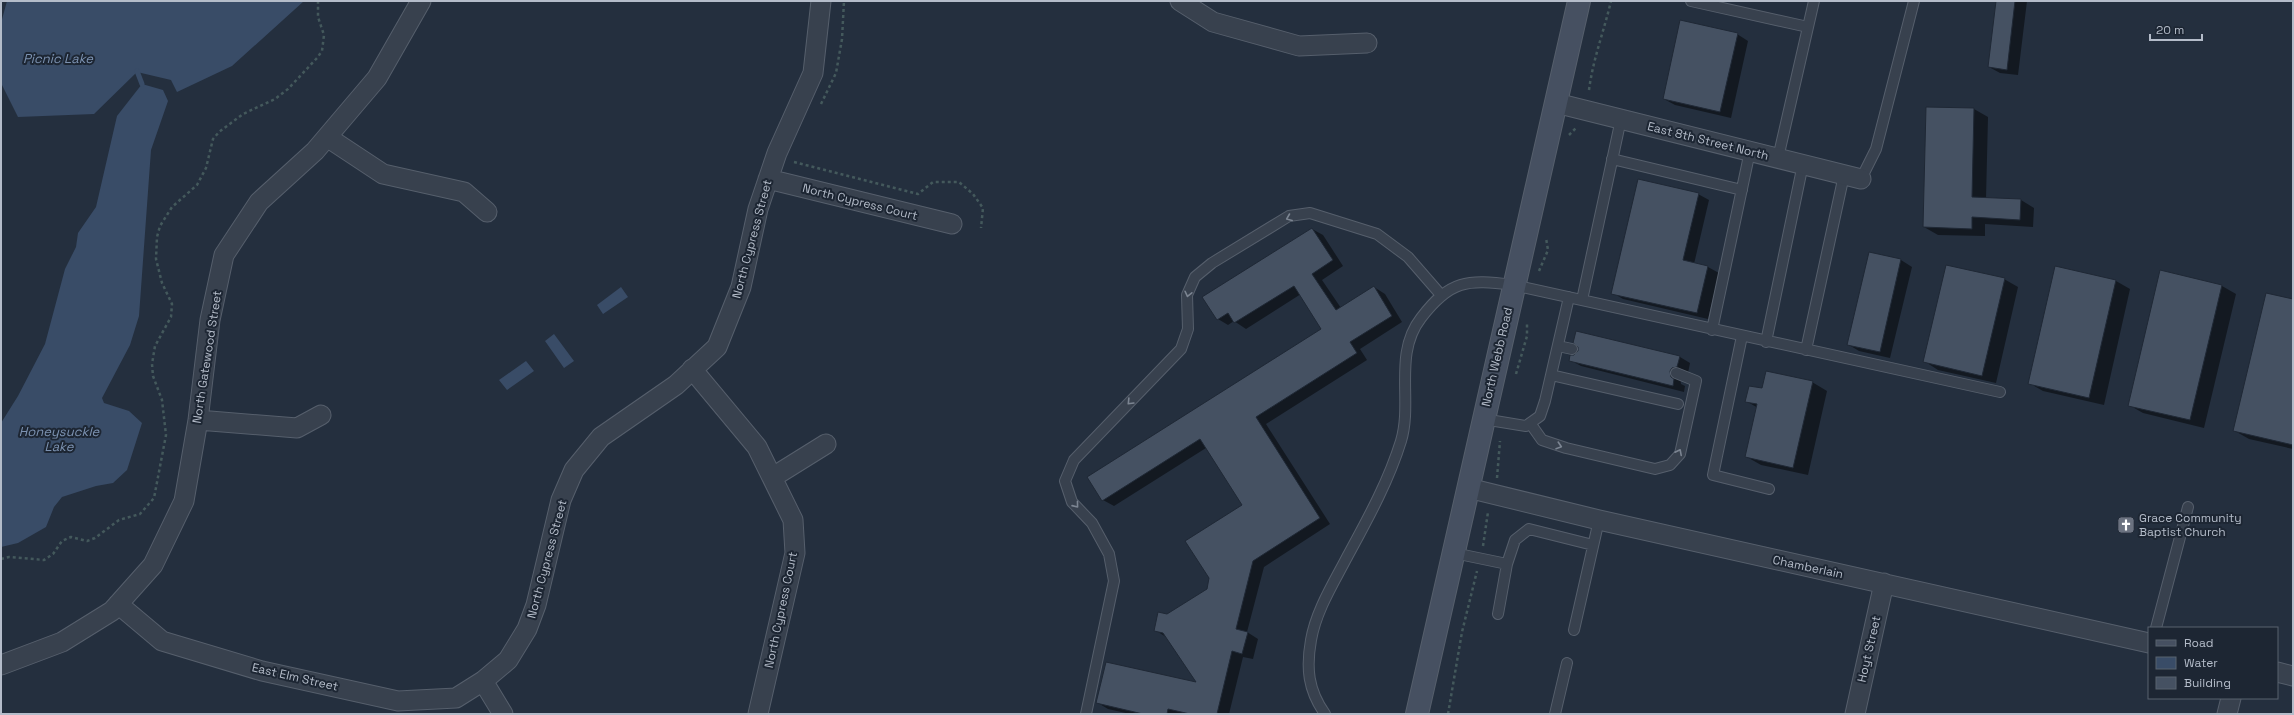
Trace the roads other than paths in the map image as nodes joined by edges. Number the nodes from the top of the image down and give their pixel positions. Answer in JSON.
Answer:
{"nodes":[{"id":1,"x":421,"y":1,"type":"edge"},
{"id":2,"x":821,"y":1,"type":"edge"},
{"id":3,"x":1180,"y":1,"type":"edge"},
{"id":4,"x":1579,"y":1,"type":"edge"},
{"id":5,"x":1691,"y":1,"type":"edge"},
{"id":6,"x":1814,"y":1,"type":"edge"},
{"id":7,"x":1914,"y":1,"type":"edge"},
{"id":8,"x":1808,"y":27,"type":"junction"},
{"id":9,"x":1367,"y":43,"type":"dead end"},
{"id":10,"x":1556,"y":103,"type":"junction"},
{"id":11,"x":1621,"y":119,"type":"junction"},
{"id":12,"x":327,"y":137,"type":"junction"},
{"id":13,"x":1750,"y":151,"type":"junction"},
{"id":14,"x":1778,"y":158,"type":"junction"},
{"id":15,"x":1612,"y":159,"type":"junction"},
{"id":16,"x":1803,"y":164,"type":"junction"},
{"id":17,"x":1853,"y":177,"type":"junction"},
{"id":18,"x":768,"y":179,"type":"junction"},
{"id":19,"x":1742,"y":190,"type":"junction"},
{"id":20,"x":487,"y":212,"type":"dead end"},
{"id":21,"x":952,"y":224,"type":"dead end"},
{"id":22,"x":1513,"y":285,"type":"junction"},
{"id":23,"x":1442,"y":295,"type":"junction"},
{"id":24,"x":1569,"y":297,"type":"junction"},
{"id":25,"x":1582,"y":300,"type":"junction"},
{"id":26,"x":1712,"y":330,"type":"junction"},
{"id":27,"x":1742,"y":336,"type":"junction"},
{"id":28,"x":1766,"y":342,"type":"junction"},
{"id":29,"x":1558,"y":346,"type":"junction"},
{"id":30,"x":1572,"y":349,"type":"dead end"},
{"id":31,"x":1806,"y":350,"type":"junction"},
{"id":32,"x":692,"y":369,"type":"junction"},
{"id":33,"x":1676,"y":373,"type":"dead end"},
{"id":34,"x":1551,"y":375,"type":"junction"},
{"id":35,"x":2000,"y":392,"type":"dead end"},
{"id":36,"x":1678,"y":404,"type":"dead end"},
{"id":37,"x":322,"y":415,"type":"dead end"},
{"id":38,"x":1483,"y":419,"type":"junction"},
{"id":39,"x":198,"y":420,"type":"junction"},
{"id":40,"x":1530,"y":422,"type":"junction"},
{"id":41,"x":826,"y":444,"type":"dead end"},
{"id":42,"x":773,"y":477,"type":"junction"},
{"id":43,"x":1468,"y":488,"type":"junction"},
{"id":44,"x":1769,"y":489,"type":"dead end"},
{"id":45,"x":2188,"y":507,"type":"dead end"},
{"id":46,"x":1599,"y":520,"type":"junction"},
{"id":47,"x":1593,"y":545,"type":"junction"},
{"id":48,"x":1454,"y":553,"type":"junction"},
{"id":49,"x":1507,"y":564,"type":"junction"},
{"id":50,"x":1884,"y":583,"type":"junction"},
{"id":51,"x":118,"y":604,"type":"junction"},
{"id":52,"x":1498,"y":614,"type":"dead end"},
{"id":53,"x":2156,"y":627,"type":"edge"},
{"id":54,"x":1574,"y":630,"type":"dead end"},
{"id":55,"x":2148,"y":643,"type":"edge"},
{"id":56,"x":1567,"y":663,"type":"dead end"},
{"id":57,"x":1,"y":665,"type":"edge"},
{"id":58,"x":2278,"y":672,"type":"edge"},
{"id":59,"x":2293,"y":676,"type":"edge"},
{"id":60,"x":483,"y":681,"type":"junction"},
{"id":61,"x":2231,"y":699,"type":"edge"},
{"id":62,"x":503,"y":714,"type":"edge"},
{"id":63,"x":758,"y":714,"type":"edge"},
{"id":64,"x":1086,"y":714,"type":"edge"},
{"id":65,"x":1325,"y":714,"type":"edge"},
{"id":66,"x":1417,"y":714,"type":"edge"},
{"id":67,"x":1555,"y":714,"type":"edge"},
{"id":68,"x":1854,"y":714,"type":"edge"},
{"id":69,"x":2227,"y":714,"type":"edge"}],
"edges":[{"from":1,"to":12,"type":"street","name":"North Gatewood Street"},
{"from":2,"to":18,"type":"street","name":"North Cypress Street"},
{"from":3,"to":9,"type":"street"},
{"from":4,"to":10,"type":"main road","name":"North Webb Road"},
{"from":5,"to":8,"type":"lane"},
{"from":6,"to":8,"type":"lane"},
{"from":7,"to":17,"type":"lane"},
{"from":8,"to":14,"type":"lane"},
{"from":10,"to":11,"type":"street","name":"East 8th Street North"},
{"from":10,"to":22,"type":"main road","name":"North Webb Road"},
{"from":11,"to":13,"type":"street","name":"East 8th Street North"},
{"from":11,"to":15,"type":"lane"},
{"from":12,"to":20,"type":"street"},
{"from":12,"to":39,"type":"street","name":"North Gatewood Street"},
{"from":13,"to":14,"type":"street","name":"East 8th Street North"},
{"from":13,"to":19,"type":"lane"},
{"from":14,"to":16,"type":"street","name":"East 8th Street North"},
{"from":15,"to":19,"type":"lane"},
{"from":15,"to":25,"type":"lane"},
{"from":16,"to":17,"type":"street","name":"East 8th Street North"},
{"from":16,"to":28,"type":"lane"},
{"from":17,"to":31,"type":"lane"},
{"from":18,"to":21,"type":"street","name":"North Cypress Court"},
{"from":18,"to":32,"type":"street","name":"North Cypress Street"},
{"from":19,"to":26,"type":"lane"},
{"from":22,"to":23,"type":"lane"},
{"from":22,"to":24,"type":"lane"},
{"from":22,"to":38,"type":"main road","name":"North Webb Road"},
{"from":23,"to":64,"type":"lane","one_way":true},
{"from":23,"to":65,"type":"lane"},
{"from":24,"to":25,"type":"lane"},
{"from":24,"to":29,"type":"lane"},
{"from":25,"to":26,"type":"lane"},
{"from":26,"to":27,"type":"lane"},
{"from":27,"to":28,"type":"lane"},
{"from":27,"to":44,"type":"lane"},
{"from":28,"to":31,"type":"lane"},
{"from":29,"to":30,"type":"lane"},
{"from":29,"to":34,"type":"lane"},
{"from":31,"to":35,"type":"lane"},
{"from":32,"to":42,"type":"street","name":"North Cypress Court"},
{"from":32,"to":60,"type":"street","name":"North Cypress Street"},
{"from":40,"to":33,"type":"lane","one_way":true},
{"from":34,"to":36,"type":"lane"},
{"from":34,"to":40,"type":"lane"},
{"from":37,"to":39,"type":"street"},
{"from":38,"to":40,"type":"lane"},
{"from":38,"to":43,"type":"main road","name":"North Webb Road"},
{"from":39,"to":51,"type":"street","name":"North Gatewood Street"},
{"from":41,"to":42,"type":"street"},
{"from":42,"to":63,"type":"street","name":"North Cypress Court"},
{"from":43,"to":46,"type":"street","name":"Chamberlain"},
{"from":43,"to":48,"type":"main road","name":"North Webb Road"},
{"from":45,"to":53,"type":"lane"},
{"from":46,"to":47,"type":"lane"},
{"from":46,"to":50,"type":"street","name":"Chamberlain"},
{"from":47,"to":49,"type":"lane"},
{"from":47,"to":54,"type":"lane"},
{"from":48,"to":49,"type":"lane"},
{"from":48,"to":66,"type":"main road","name":"North Webb Road"},
{"from":49,"to":52,"type":"lane"},
{"from":50,"to":55,"type":"street","name":"Chamberlain"},
{"from":50,"to":68,"type":"street","name":"Hoyt Street"},
{"from":51,"to":57,"type":"street","name":"North Gatewood Street"},
{"from":51,"to":60,"type":"street","name":"East Elm Street"},
{"from":56,"to":67,"type":"lane"},
{"from":58,"to":59,"type":"street"},
{"from":60,"to":62,"type":"street"},
{"from":61,"to":69,"type":"street"}]}
